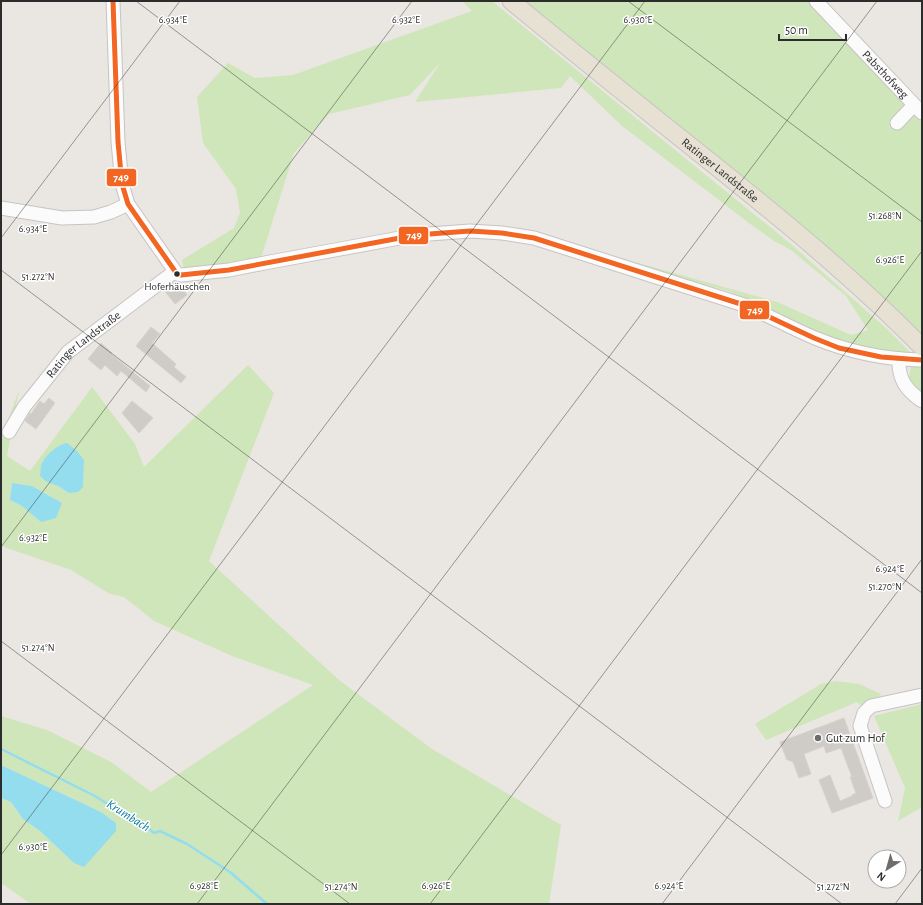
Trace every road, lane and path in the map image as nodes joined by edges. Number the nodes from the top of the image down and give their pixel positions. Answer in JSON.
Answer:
{"nodes":[{"id":1,"x":113,"y":1,"type":"edge"},
{"id":2,"x":511,"y":1,"type":"edge"},
{"id":3,"x":816,"y":1,"type":"edge"},
{"id":4,"x":918,"y":109,"type":"edge"},
{"id":5,"x":897,"y":123,"type":"dead end"},
{"id":6,"x":128,"y":204,"type":"junction"},
{"id":7,"x":1,"y":208,"type":"edge"},
{"id":8,"x":174,"y":272,"type":"junction"},
{"id":9,"x":921,"y":353,"type":"edge"},
{"id":10,"x":899,"y":359,"type":"junction"},
{"id":11,"x":922,"y":401,"type":"edge"},
{"id":12,"x":9,"y":432,"type":"dead end"},
{"id":13,"x":922,"y":696,"type":"edge"},
{"id":14,"x":885,"y":800,"type":"dead end"}],
"edges":[{"from":1,"to":6,"type":"street"},
{"from":2,"to":9,"type":"main road","name":"Ratinger Landstraße"},
{"from":3,"to":4,"type":"street","name":"Pabsthofweg"},
{"from":4,"to":5,"type":"street"},
{"from":6,"to":7,"type":"street"},
{"from":6,"to":8,"type":"street"},
{"from":8,"to":10,"type":"street","name":"Ratinger Landstraße"},
{"from":8,"to":12,"type":"street","name":"Ratinger Landstraße"},
{"from":9,"to":10,"type":"street","name":"Ratinger Landstraße"},
{"from":10,"to":11,"type":"street"},
{"from":13,"to":14,"type":"street"}]}
